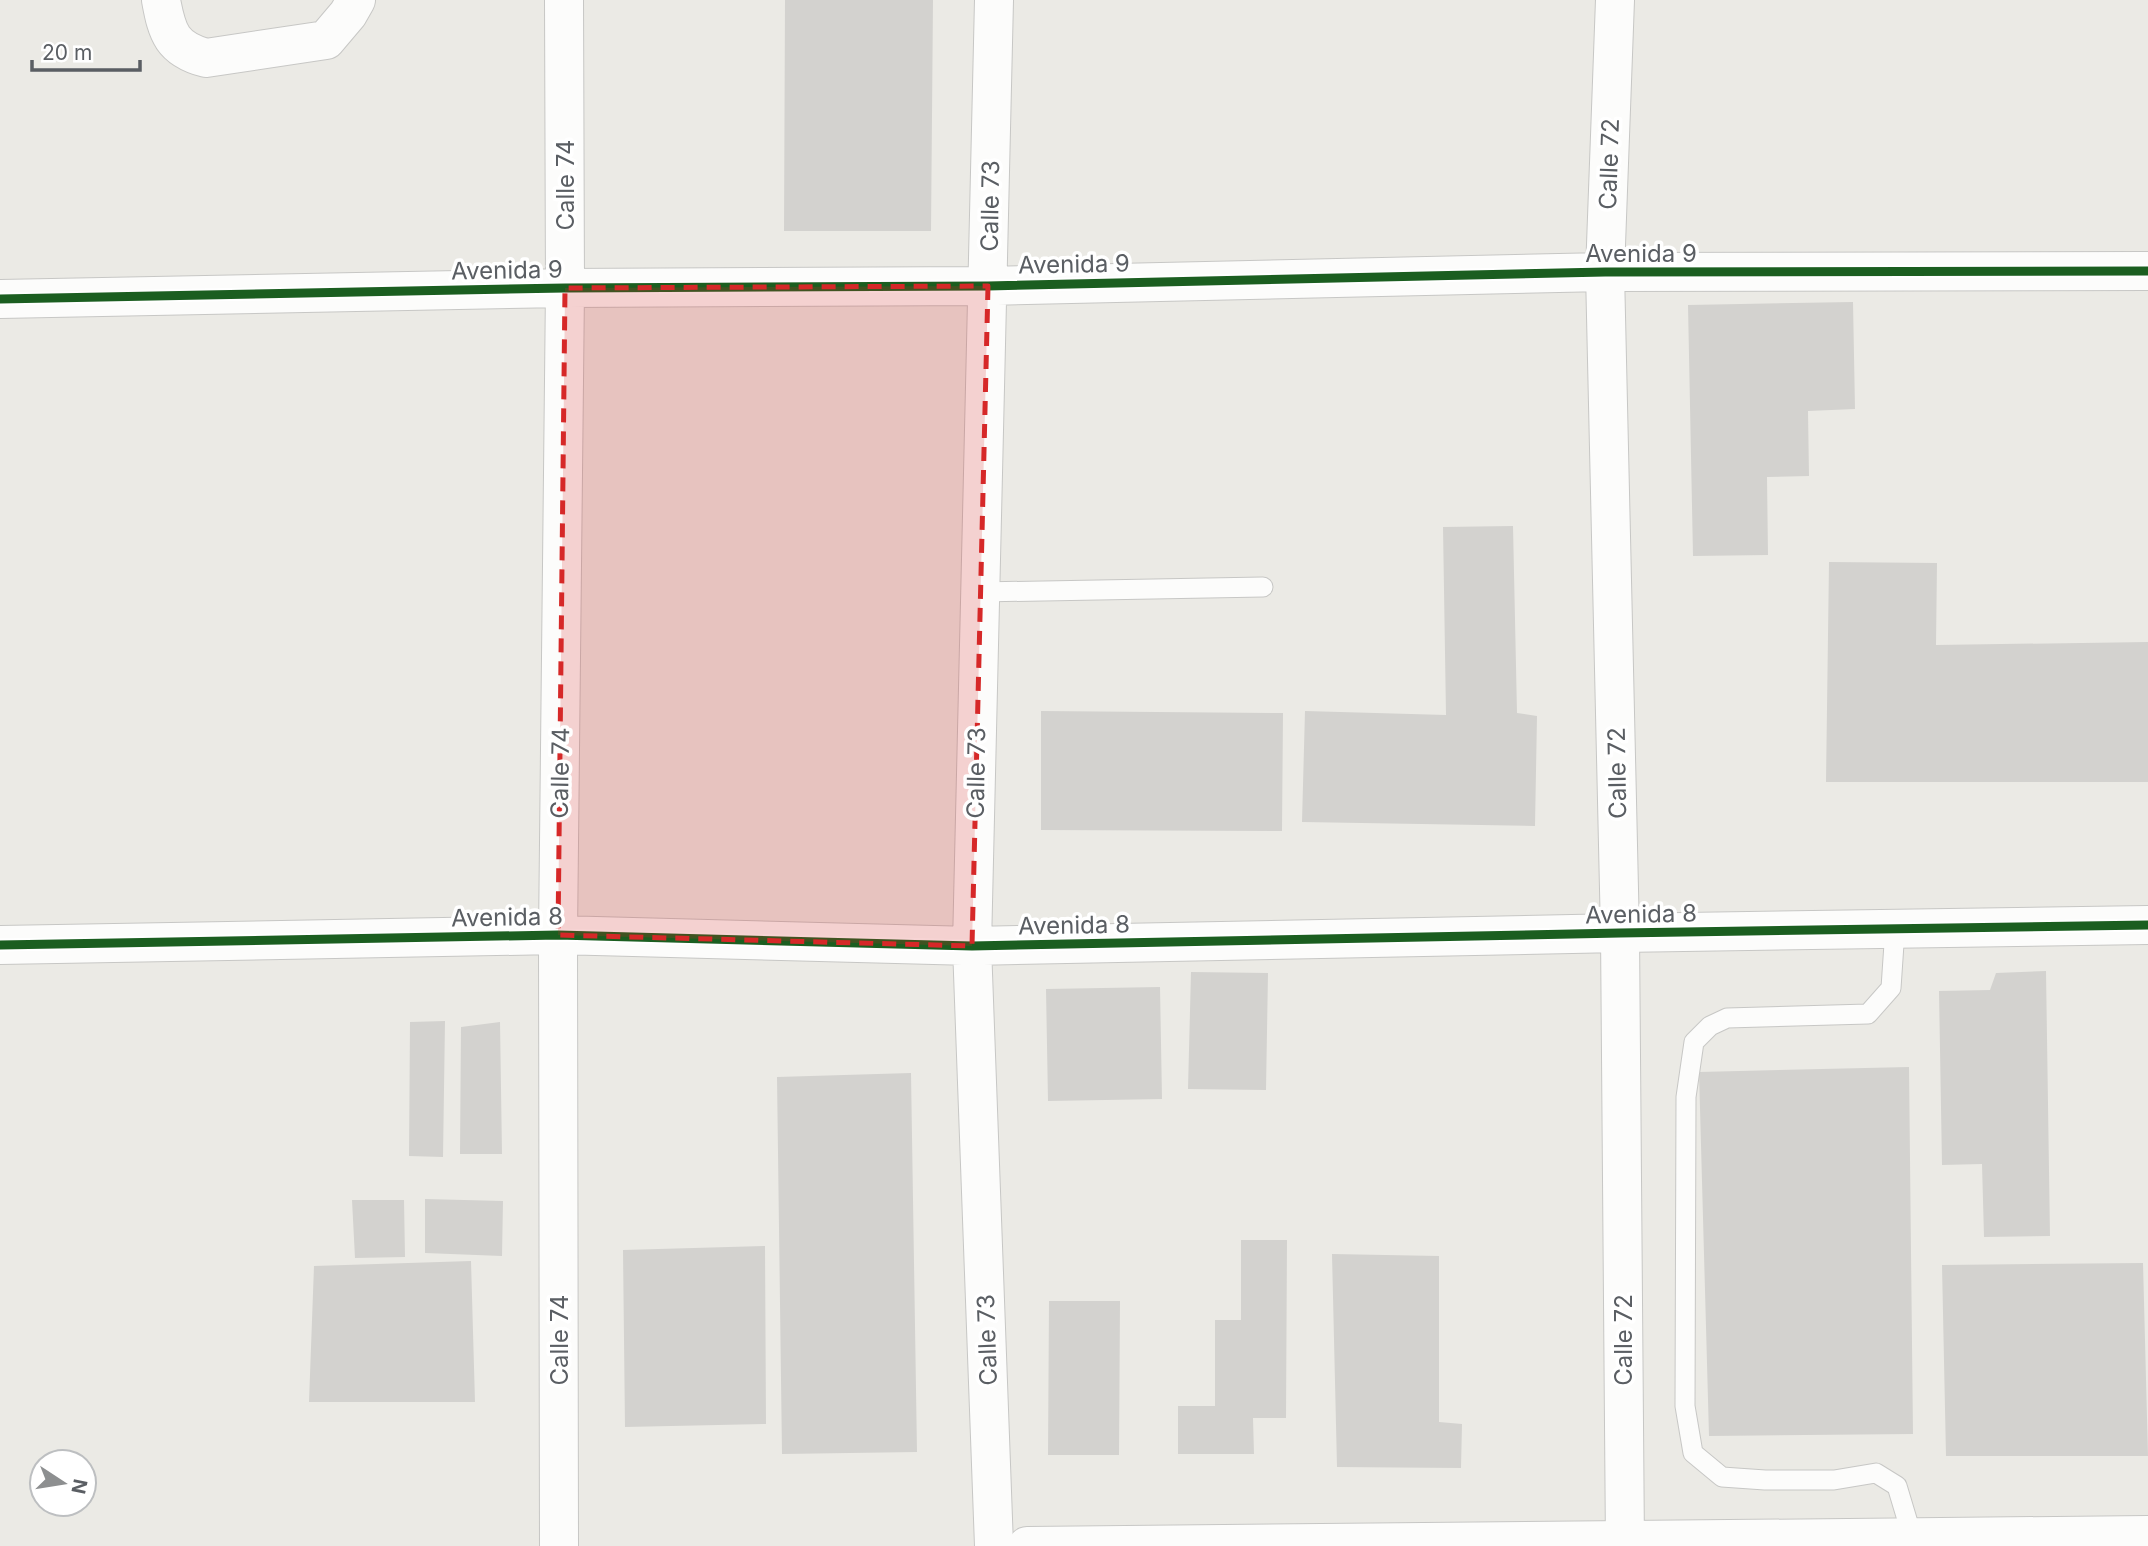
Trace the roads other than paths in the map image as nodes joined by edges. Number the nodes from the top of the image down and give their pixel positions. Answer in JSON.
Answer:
{"nodes":[{"id":1,"x":161,"y":0,"type":"edge"},
{"id":2,"x":356,"y":0,"type":"edge"},
{"id":3,"x":564,"y":0,"type":"edge"},
{"id":4,"x":994,"y":0,"type":"edge"},
{"id":5,"x":1615,"y":0,"type":"edge"},
{"id":6,"x":2148,"y":271,"type":"edge"},
{"id":7,"x":1605,"y":272,"type":"junction"},
{"id":8,"x":988,"y":286,"type":"junction"},
{"id":9,"x":565,"y":288,"type":"junction"},
{"id":10,"x":0,"y":299,"type":"edge"},
{"id":11,"x":1263,"y":587,"type":"dead end"},
{"id":12,"x":981,"y":592,"type":"junction"},
{"id":13,"x":2148,"y":925,"type":"edge"},
{"id":14,"x":1895,"y":929,"type":"junction"},
{"id":15,"x":1620,"y":933,"type":"junction"},
{"id":16,"x":558,"y":936,"type":"junction"},
{"id":17,"x":0,"y":945,"type":"edge"},
{"id":18,"x":972,"y":946,"type":"junction"},
{"id":19,"x":2148,"y":1535,"type":"edge"},
{"id":20,"x":1912,"y":1536,"type":"junction"},
{"id":21,"x":1625,"y":1542,"type":"edge"},
{"id":22,"x":559,"y":1546,"type":"edge"},
{"id":23,"x":994,"y":1546,"type":"edge"},
{"id":24,"x":1027,"y":1546,"type":"edge"}],
"edges":[{"from":1,"to":2,"type":"street"},
{"from":3,"to":9,"type":"street","name":"Calle 74"},
{"from":4,"to":8,"type":"street","name":"Calle 73"},
{"from":5,"to":7,"type":"street","name":"Calle 72"},
{"from":6,"to":7,"type":"street","name":"Avenida 9"},
{"from":7,"to":8,"type":"street","name":"Avenida 9"},
{"from":7,"to":15,"type":"street","name":"Calle 72"},
{"from":8,"to":9,"type":"street","name":"Avenida 9"},
{"from":8,"to":12,"type":"street","name":"Calle 73"},
{"from":9,"to":10,"type":"street","name":"Avenida 9"},
{"from":9,"to":16,"type":"street","name":"Calle 74"},
{"from":11,"to":12,"type":"lane"},
{"from":12,"to":18,"type":"street","name":"Calle 73"},
{"from":13,"to":14,"type":"street","name":"Avenida 8"},
{"from":14,"to":15,"type":"street","name":"Avenida 8"},
{"from":14,"to":20,"type":"lane"},
{"from":15,"to":18,"type":"street","name":"Avenida 8"},
{"from":15,"to":21,"type":"street","name":"Calle 72"},
{"from":16,"to":17,"type":"street","name":"Avenida 8"},
{"from":16,"to":18,"type":"street","name":"Avenida 8"},
{"from":16,"to":22,"type":"street","name":"Calle 74"},
{"from":18,"to":23,"type":"street","name":"Calle 73"},
{"from":19,"to":20,"type":"street"},
{"from":20,"to":21,"type":"street"},
{"from":21,"to":24,"type":"street"}]}
